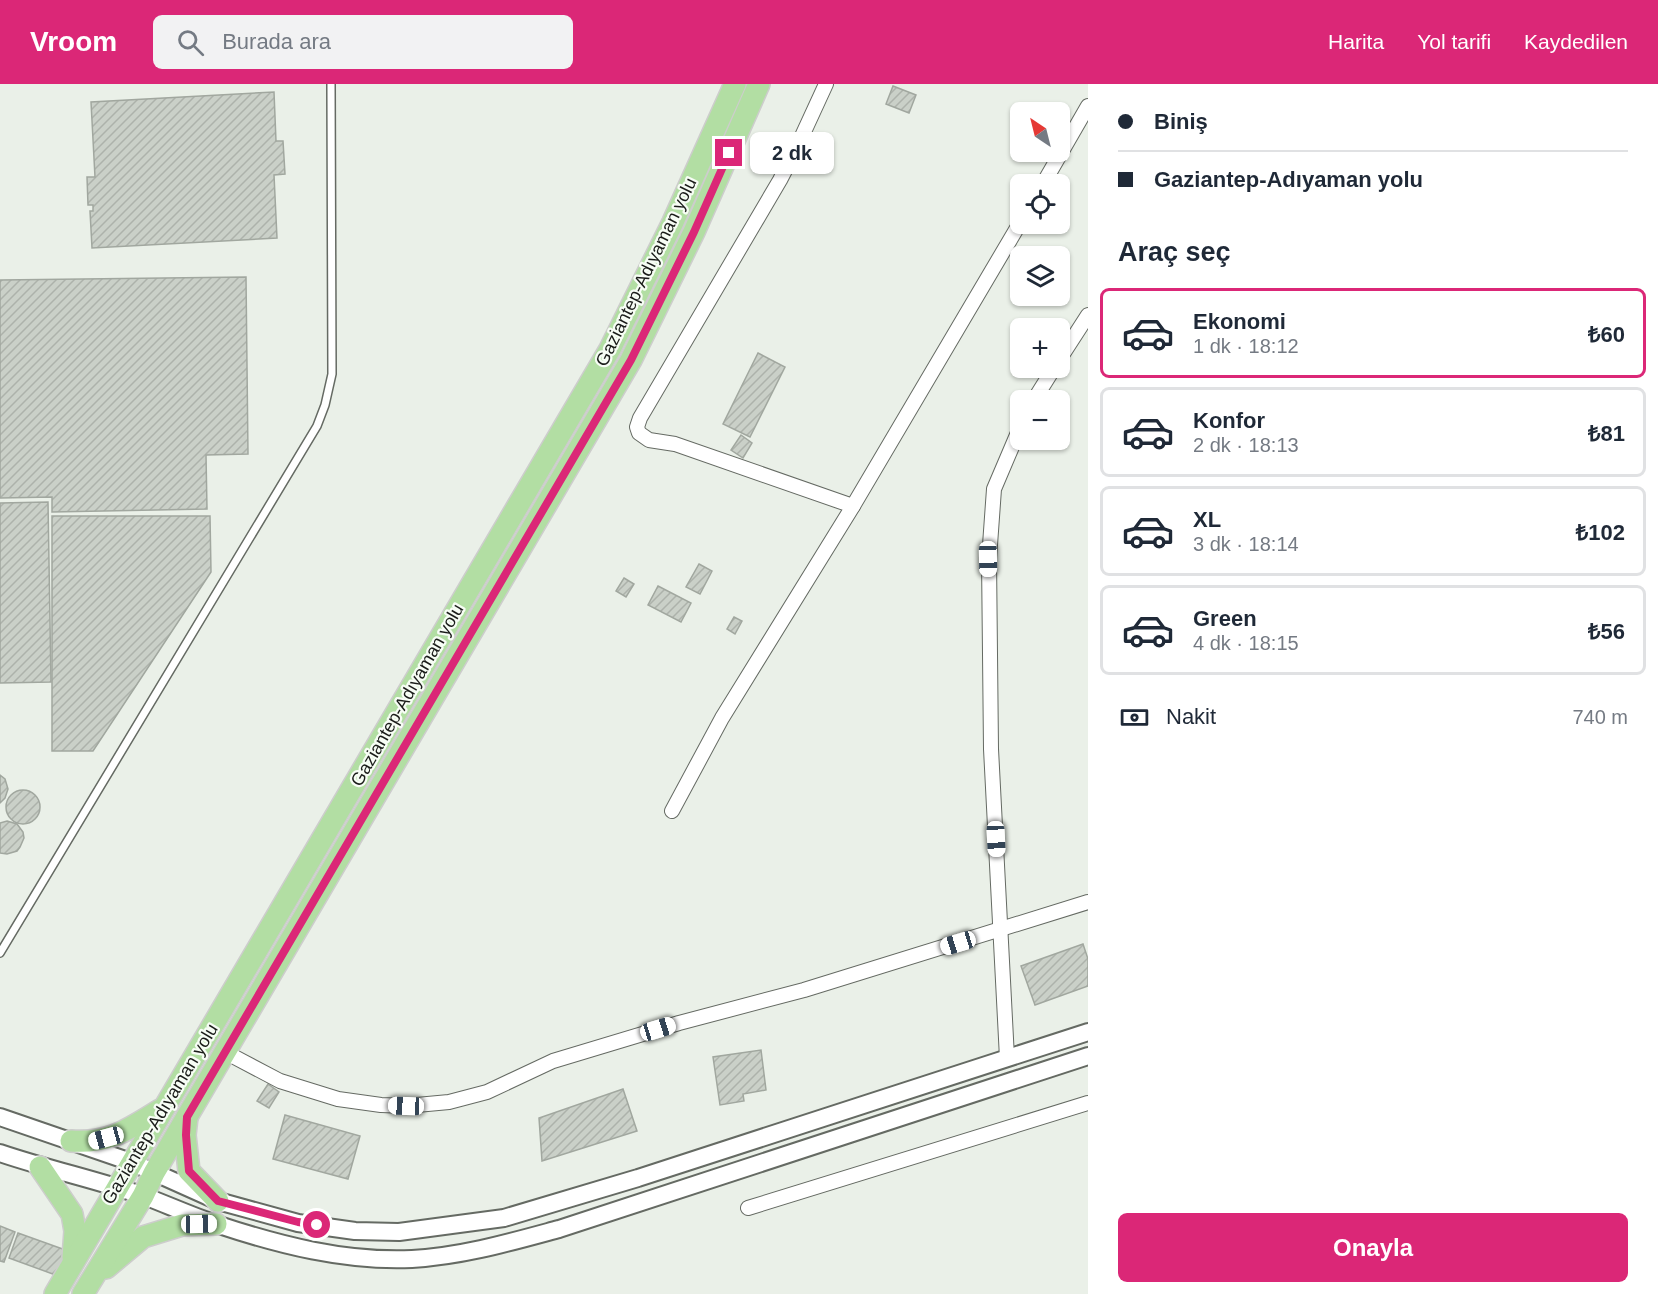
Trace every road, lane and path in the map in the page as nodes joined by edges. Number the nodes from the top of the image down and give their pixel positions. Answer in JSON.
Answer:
{"nodes":[{"id":1,"x":331,"y":84,"type":"edge"},
{"id":2,"x":735,"y":84,"type":"edge"},
{"id":3,"x":759,"y":84,"type":"edge"},
{"id":4,"x":826,"y":84,"type":"edge"},
{"id":5,"x":1088,"y":106,"type":"edge"},
{"id":6,"x":1049,"y":174,"type":"edge"},
{"id":7,"x":1014,"y":234,"type":"edge"},
{"id":8,"x":1088,"y":315,"type":"edge"},
{"id":9,"x":1070,"y":343,"type":"edge"},
{"id":10,"x":1011,"y":450,"type":"edge"},
{"id":11,"x":853,"y":506,"type":"junction"},
{"id":12,"x":672,"y":811,"type":"dead end"},
{"id":13,"x":1088,"y":902,"type":"edge"},
{"id":14,"x":1001,"y":930,"type":"junction"},
{"id":15,"x":0,"y":952,"type":"edge"},
{"id":16,"x":1088,"y":1032,"type":"edge"},
{"id":17,"x":225,"y":1052,"type":"junction"},
{"id":18,"x":1088,"y":1056,"type":"edge"},
{"id":19,"x":1007,"y":1058,"type":"junction"},
{"id":20,"x":1088,"y":1103,"type":"edge"},
{"id":21,"x":163,"y":1108,"type":"junction"},
{"id":22,"x":0,"y":1117,"type":"edge"},
{"id":23,"x":187,"y":1117,"type":"junction"},
{"id":24,"x":71,"y":1142,"type":"junction"},
{"id":25,"x":0,"y":1153,"type":"edge"},
{"id":26,"x":131,"y":1162,"type":"junction"},
{"id":27,"x":40,"y":1167,"type":"junction"},
{"id":28,"x":154,"y":1173,"type":"junction"},
{"id":29,"x":116,"y":1188,"type":"junction"},
{"id":30,"x":143,"y":1196,"type":"junction"},
{"id":31,"x":218,"y":1201,"type":"junction"},
{"id":32,"x":748,"y":1208,"type":"dead end"},
{"id":33,"x":216,"y":1224,"type":"junction"},
{"id":34,"x":72,"y":1264,"type":"junction"},
{"id":35,"x":87,"y":1287,"type":"edge"},
{"id":36,"x":55,"y":1294,"type":"edge"}],
"edges":[{"from":1,"to":15,"type":"lane"},
{"from":2,"to":21,"type":"highway","name":"Gaziantep-Adıyaman yolu"},
{"from":3,"to":17,"type":"highway","name":"Gaziantep-Adıyaman yolu"},
{"from":4,"to":11,"type":"street"},
{"from":5,"to":6,"type":"street"},
{"from":7,"to":11,"type":"street"},
{"from":8,"to":9,"type":"street"},
{"from":10,"to":14,"type":"street"},
{"from":11,"to":12,"type":"street"},
{"from":13,"to":14,"type":"street"},
{"from":14,"to":17,"type":"street"},
{"from":14,"to":19,"type":"street"},
{"from":16,"to":19,"type":"street"},
{"from":17,"to":23,"type":"highway","name":"Gaziantep-Adıyaman yolu"},
{"from":18,"to":33,"type":"street"},
{"from":19,"to":31,"type":"street"},
{"from":20,"to":32,"type":"street"},
{"from":21,"to":24,"type":"highway"},
{"from":21,"to":26,"type":"highway","name":"Gaziantep-Adıyaman yolu"},
{"from":22,"to":24,"type":"street"},
{"from":23,"to":28,"type":"highway","name":"Gaziantep-Adıyaman yolu"},
{"from":23,"to":31,"type":"highway"},
{"from":24,"to":26,"type":"street"},
{"from":25,"to":27,"type":"street"},
{"from":26,"to":28,"type":"street"},
{"from":26,"to":29,"type":"highway","name":"Gaziantep-Adıyaman yolu"},
{"from":27,"to":29,"type":"street"},
{"from":27,"to":34,"type":"highway"},
{"from":28,"to":30,"type":"highway","name":"Gaziantep-Adıyaman yolu"},
{"from":28,"to":31,"type":"street"},
{"from":29,"to":30,"type":"street"},
{"from":29,"to":34,"type":"highway","name":"Gaziantep-Adıyaman yolu"},
{"from":30,"to":33,"type":"street"},
{"from":30,"to":35,"type":"highway","name":"Gaziantep-Adıyaman yolu"},
{"from":33,"to":35,"type":"highway"},
{"from":34,"to":36,"type":"highway","name":"Gaziantep-Adıyaman yolu"}]}
